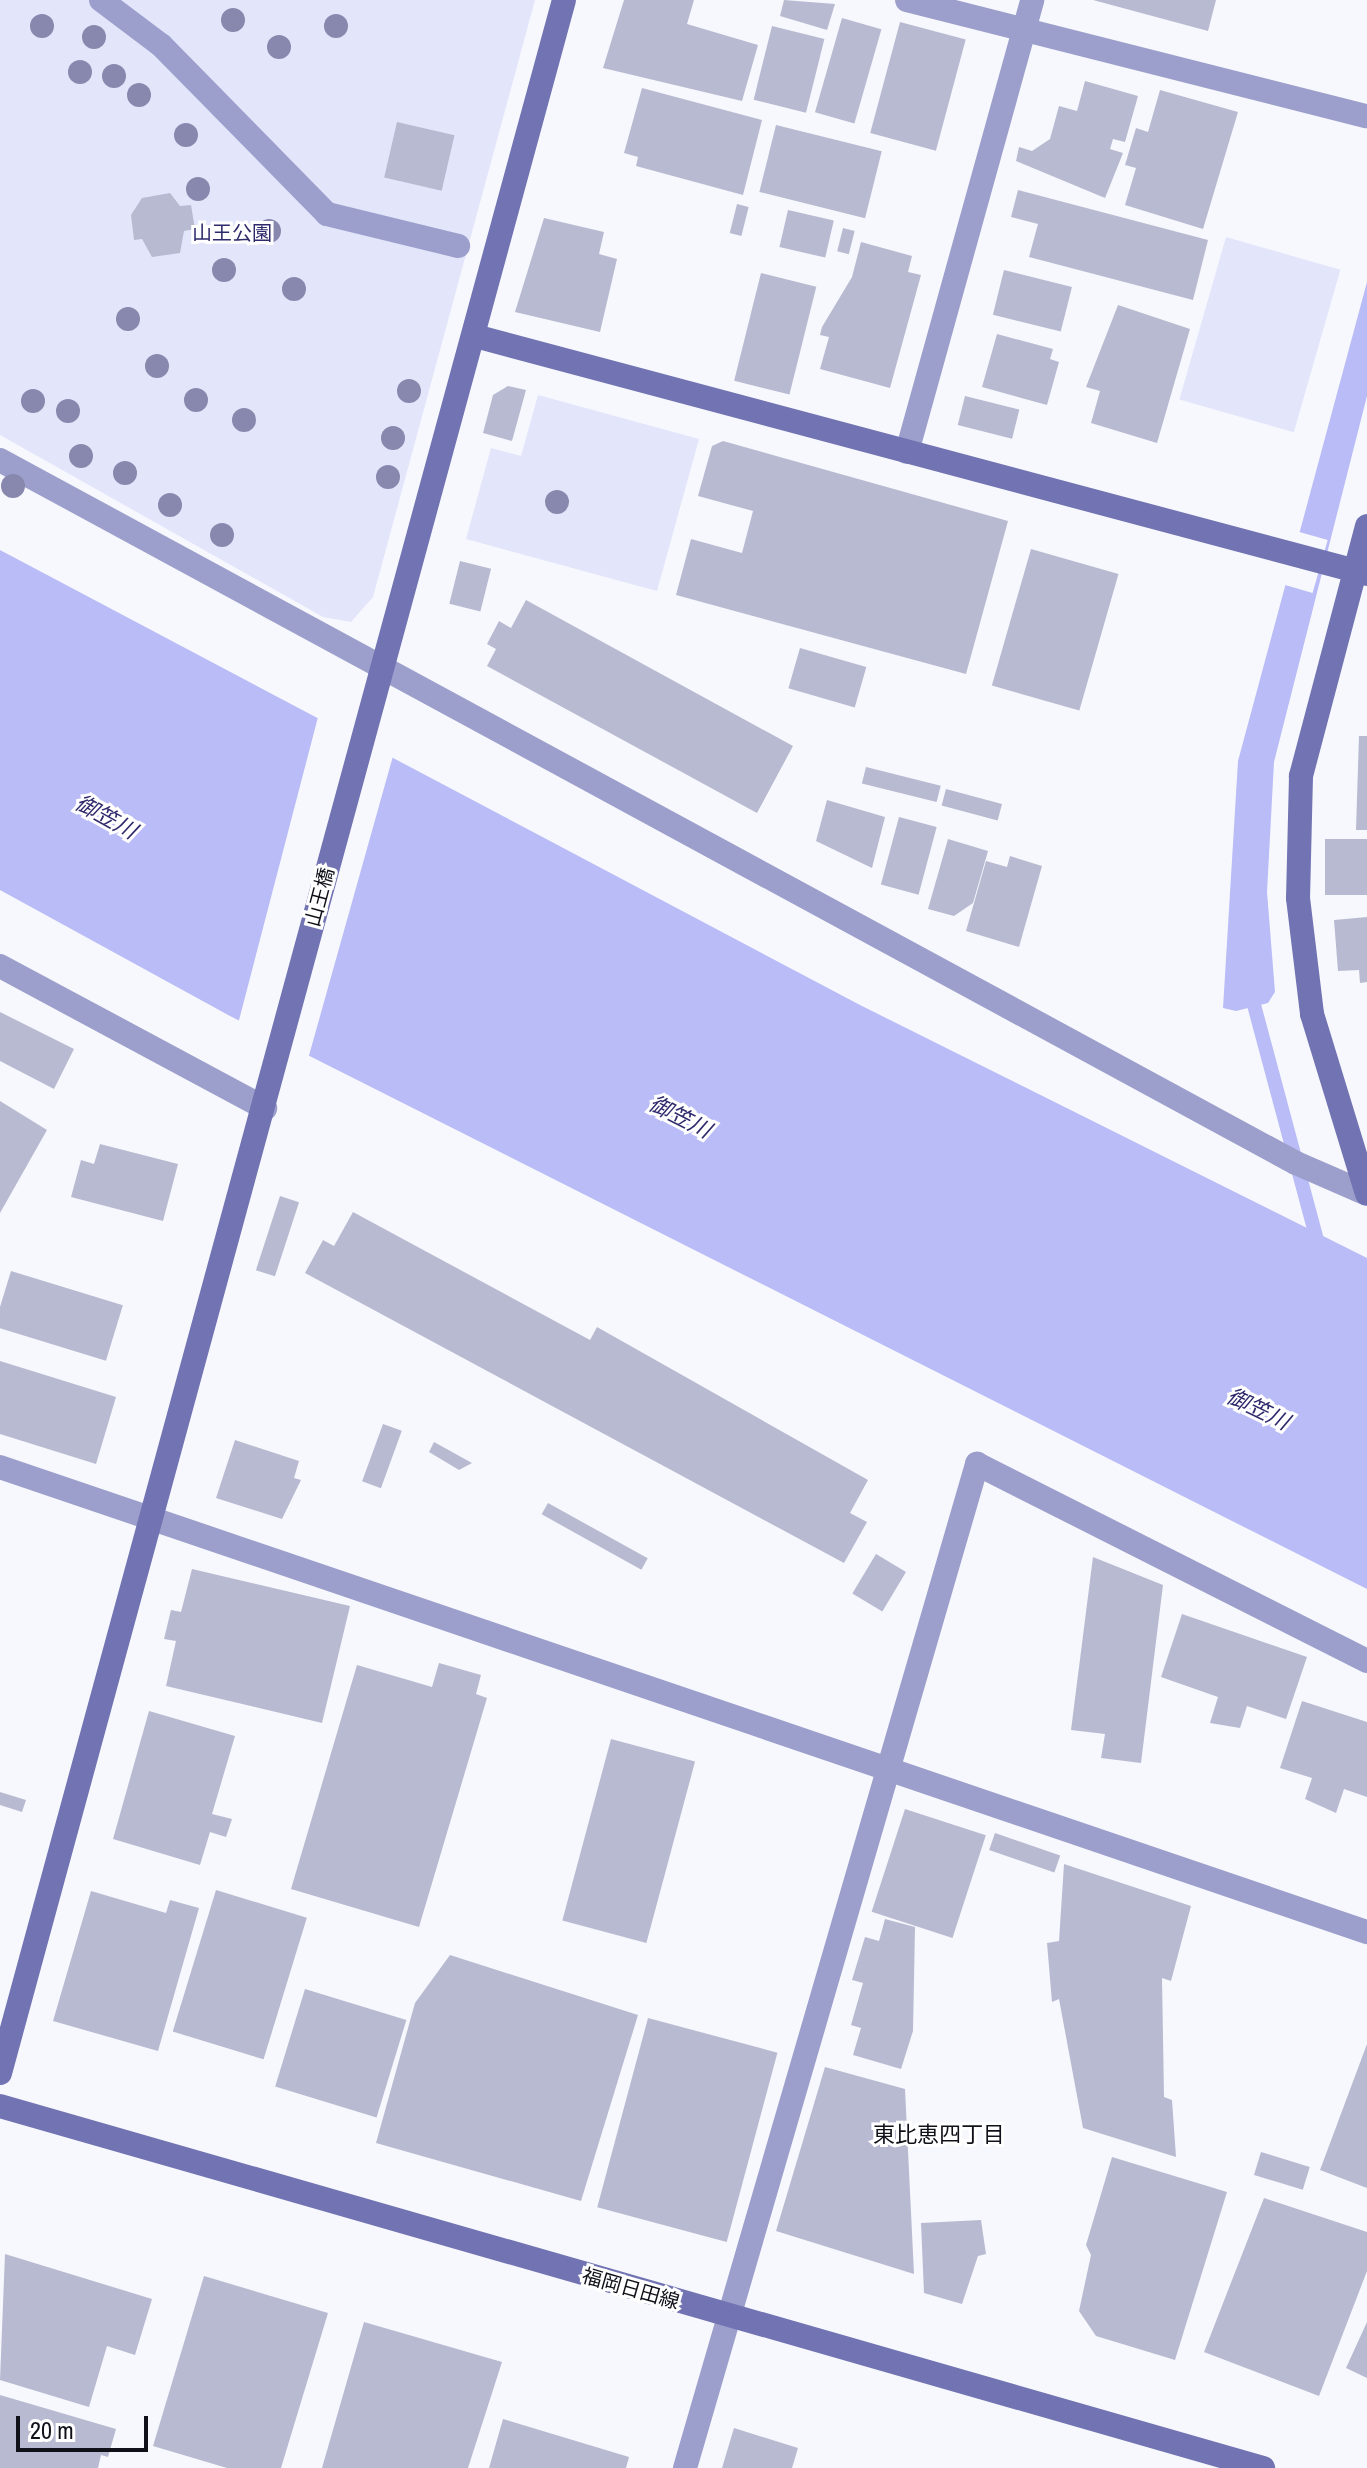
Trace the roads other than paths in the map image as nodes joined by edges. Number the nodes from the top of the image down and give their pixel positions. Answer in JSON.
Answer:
{"nodes":[{"id":1,"x":101,"y":0,"type":"edge"},
{"id":2,"x":564,"y":0,"type":"edge"},
{"id":3,"x":907,"y":0,"type":"edge"},
{"id":4,"x":1032,"y":0,"type":"edge"},
{"id":5,"x":1023,"y":32,"type":"junction"},
{"id":6,"x":1367,"y":116,"type":"edge"},
{"id":7,"x":458,"y":246,"type":"dead end"},
{"id":8,"x":475,"y":336,"type":"junction"},
{"id":9,"x":907,"y":452,"type":"junction"},
{"id":10,"x":0,"y":460,"type":"edge"},
{"id":11,"x":1367,"y":526,"type":"edge"},
{"id":12,"x":1361,"y":572,"type":"edge"},
{"id":13,"x":381,"y":662,"type":"junction"},
{"id":14,"x":0,"y":966,"type":"edge"},
{"id":15,"x":267,"y":1096,"type":"junction"},
{"id":16,"x":1366,"y":1194,"type":"edge"},
{"id":17,"x":0,"y":1467,"type":"edge"},
{"id":18,"x":152,"y":1514,"type":"junction"},
{"id":19,"x":1367,"y":1661,"type":"edge"},
{"id":20,"x":889,"y":1766,"type":"junction"},
{"id":21,"x":1367,"y":1932,"type":"edge"},
{"id":22,"x":0,"y":2073,"type":"edge"},
{"id":23,"x":0,"y":2106,"type":"edge"},
{"id":24,"x":729,"y":2316,"type":"junction"},
{"id":25,"x":685,"y":2468,"type":"edge"},
{"id":26,"x":1263,"y":2468,"type":"edge"}],
"edges":[{"from":1,"to":7,"type":"street"},
{"from":2,"to":8,"type":"street","name":"山王橋"},
{"from":3,"to":5,"type":"street"},
{"from":4,"to":5,"type":"street"},
{"from":5,"to":6,"type":"street"},
{"from":5,"to":9,"type":"street"},
{"from":8,"to":9,"type":"street"},
{"from":8,"to":13,"type":"street","name":"山王橋"},
{"from":9,"to":12,"type":"street"},
{"from":10,"to":13,"type":"street"},
{"from":11,"to":12,"type":"street"},
{"from":12,"to":16,"type":"street"},
{"from":13,"to":15,"type":"street","name":"山王橋"},
{"from":13,"to":16,"type":"street"},
{"from":14,"to":15,"type":"street"},
{"from":15,"to":18,"type":"street","name":"山王橋"},
{"from":17,"to":18,"type":"street"},
{"from":18,"to":20,"type":"street"},
{"from":18,"to":22,"type":"street","name":"山王橋"},
{"from":19,"to":20,"type":"street"},
{"from":20,"to":21,"type":"street"},
{"from":20,"to":24,"type":"street"},
{"from":23,"to":24,"type":"street","name":"福岡日田線"},
{"from":24,"to":25,"type":"street"},
{"from":24,"to":26,"type":"street","name":"福岡日田線"}]}
